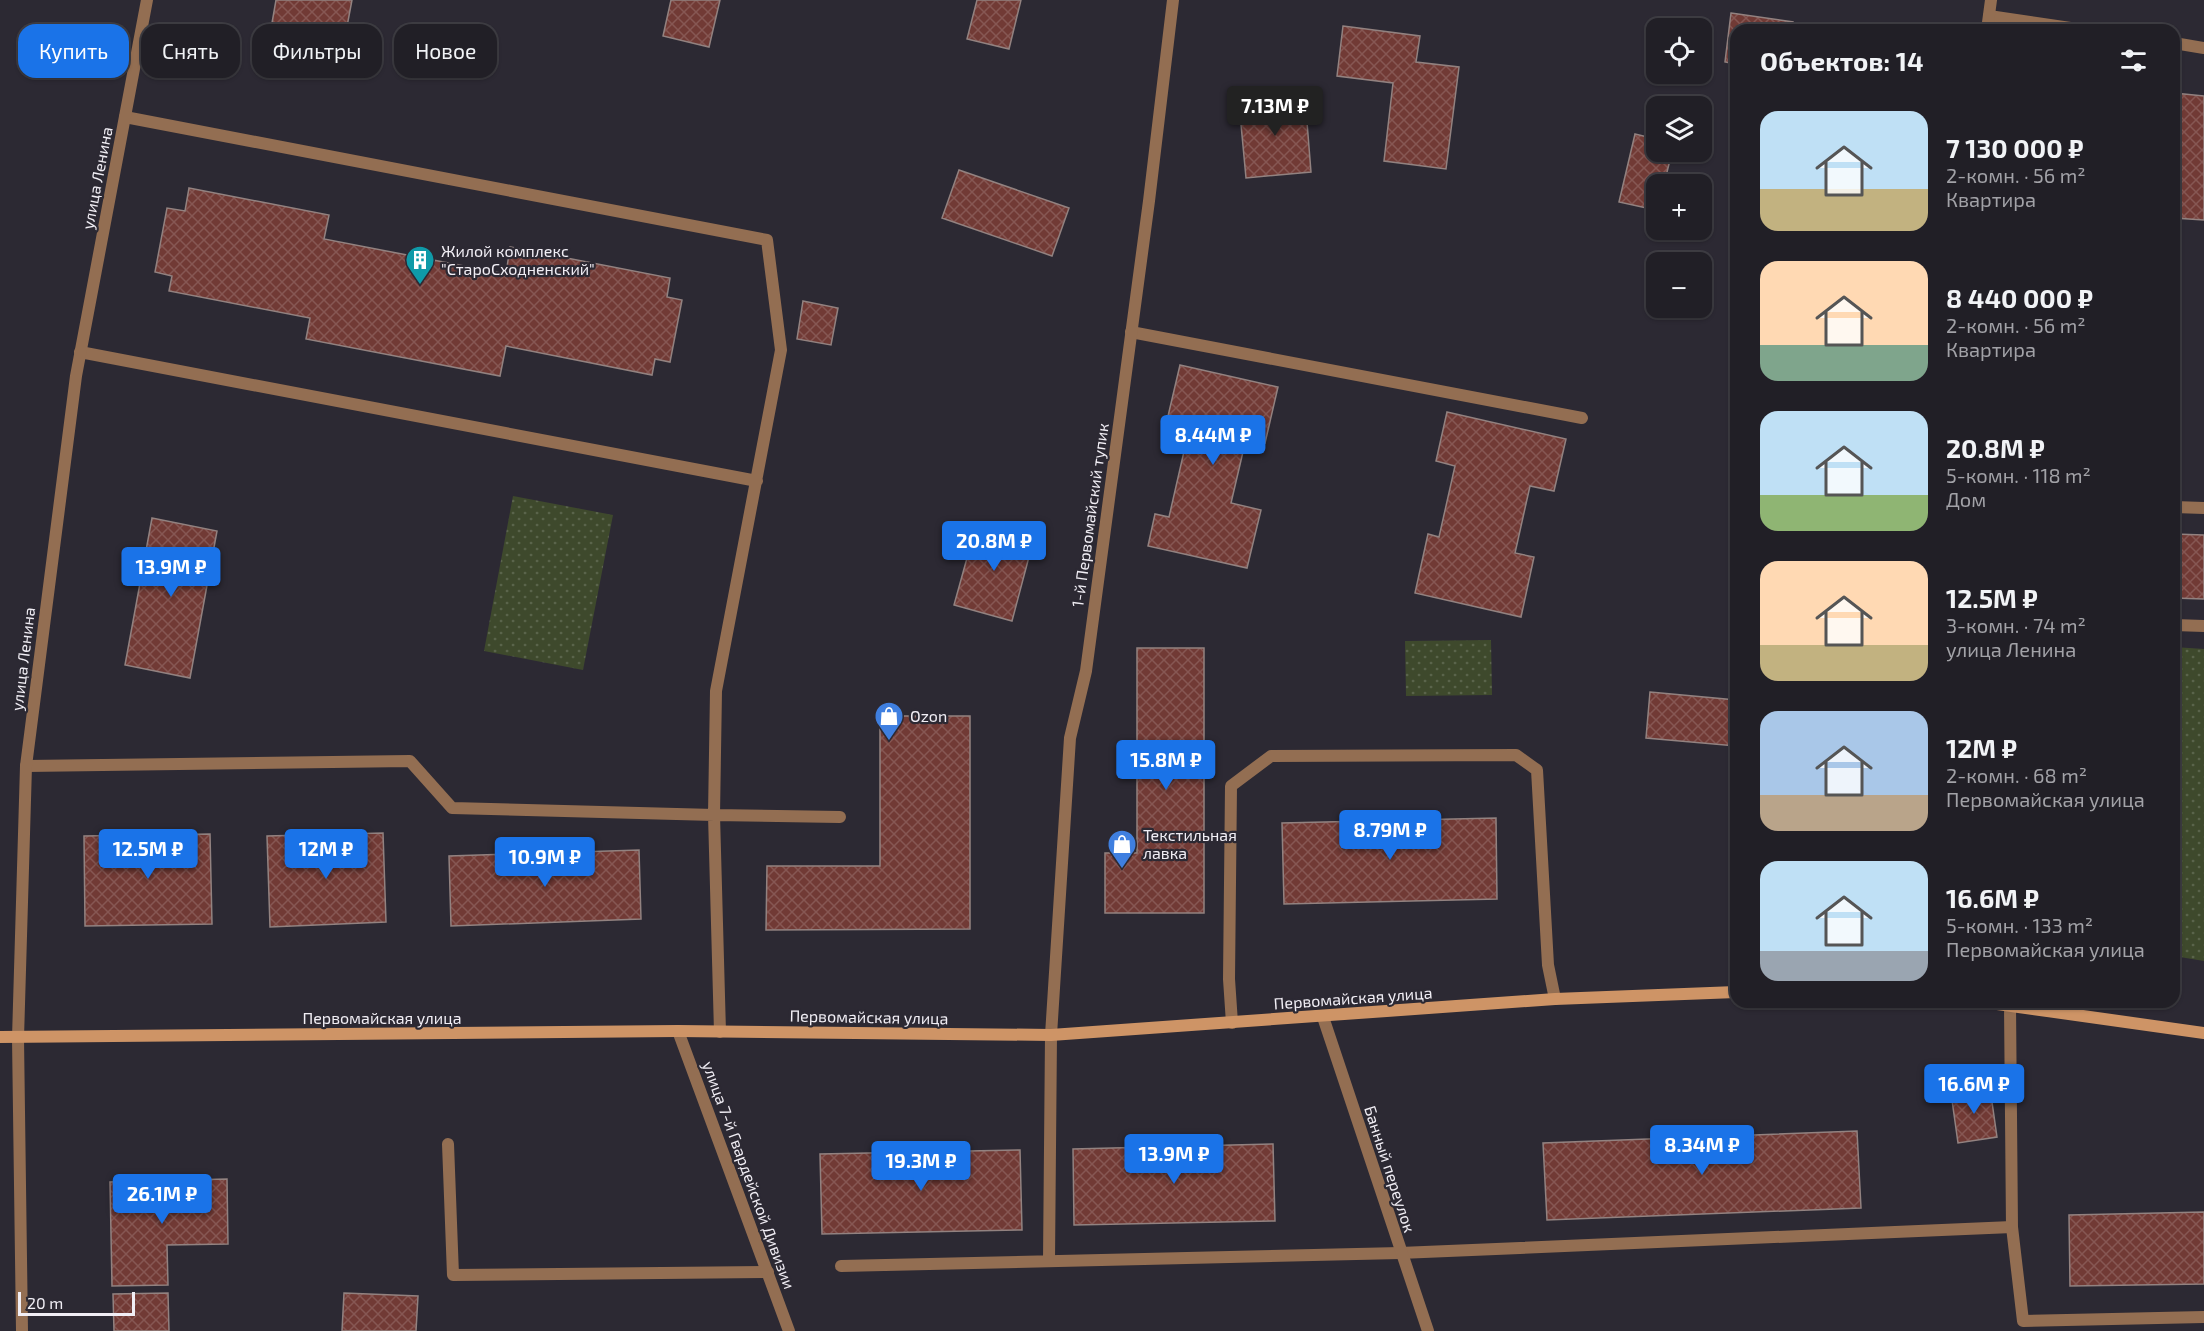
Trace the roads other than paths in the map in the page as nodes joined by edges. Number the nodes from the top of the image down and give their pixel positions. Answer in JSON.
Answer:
{"nodes":[{"id":1,"x":147,"y":0,"type":"edge"},
{"id":2,"x":1173,"y":0,"type":"edge"},
{"id":3,"x":1991,"y":0,"type":"edge"},
{"id":4,"x":1989,"y":16,"type":"junction"},
{"id":5,"x":1988,"y":24,"type":"edge"},
{"id":6,"x":2043,"y":24,"type":"edge"},
{"id":7,"x":2180,"y":44,"type":"edge"},
{"id":8,"x":2204,"y":48,"type":"edge"},
{"id":9,"x":125,"y":117,"type":"junction"},
{"id":10,"x":1131,"y":332,"type":"junction"},
{"id":11,"x":80,"y":352,"type":"junction"},
{"id":12,"x":1582,"y":418,"type":"dead end"},
{"id":13,"x":757,"y":481,"type":"junction"},
{"id":14,"x":2180,"y":507,"type":"edge"},
{"id":15,"x":2204,"y":508,"type":"edge"},
{"id":16,"x":2180,"y":625,"type":"edge"},
{"id":17,"x":2204,"y":626,"type":"edge"},
{"id":18,"x":27,"y":766,"type":"junction"},
{"id":19,"x":714,"y":815,"type":"junction"},
{"id":20,"x":840,"y":817,"type":"dead end"},
{"id":21,"x":1730,"y":992,"type":"edge"},
{"id":22,"x":1555,"y":999,"type":"junction"},
{"id":23,"x":2010,"y":1008,"type":"edge"},
{"id":24,"x":2031,"y":1008,"type":"edge"},
{"id":25,"x":1323,"y":1017,"type":"junction"},
{"id":26,"x":1232,"y":1023,"type":"junction"},
{"id":27,"x":678,"y":1031,"type":"junction"},
{"id":28,"x":720,"y":1032,"type":"junction"},
{"id":29,"x":2204,"y":1033,"type":"edge"},
{"id":30,"x":1051,"y":1035,"type":"junction"},
{"id":31,"x":0,"y":1037,"type":"edge"},
{"id":32,"x":18,"y":1038,"type":"junction"},
{"id":33,"x":448,"y":1144,"type":"dead end"},
{"id":34,"x":2012,"y":1227,"type":"junction"},
{"id":35,"x":1400,"y":1253,"type":"junction"},
{"id":36,"x":1049,"y":1260,"type":"junction"},
{"id":37,"x":841,"y":1266,"type":"dead end"},
{"id":38,"x":768,"y":1272,"type":"junction"},
{"id":39,"x":2204,"y":1317,"type":"edge"},
{"id":40,"x":2024,"y":1326,"type":"edge"},
{"id":41,"x":22,"y":1331,"type":"edge"},
{"id":42,"x":789,"y":1331,"type":"edge"},
{"id":43,"x":1428,"y":1331,"type":"edge"}],
"edges":[{"from":1,"to":9,"type":"street","name":"улица Ленина"},
{"from":2,"to":10,"type":"street","name":"1-й Первомайский тупик"},
{"from":3,"to":4,"type":"street"},
{"from":4,"to":5,"type":"street"},
{"from":4,"to":6,"type":"street"},
{"from":7,"to":8,"type":"street"},
{"from":9,"to":11,"type":"street","name":"улица Ленина"},
{"from":9,"to":13,"type":"street"},
{"from":10,"to":12,"type":"street"},
{"from":10,"to":30,"type":"street","name":"1-й Первомайский тупик"},
{"from":11,"to":13,"type":"street"},
{"from":11,"to":18,"type":"street","name":"улица Ленина"},
{"from":13,"to":19,"type":"street"},
{"from":14,"to":15,"type":"street"},
{"from":16,"to":17,"type":"street"},
{"from":18,"to":19,"type":"street"},
{"from":18,"to":32,"type":"street","name":"улица Ленина"},
{"from":19,"to":20,"type":"street"},
{"from":19,"to":28,"type":"street"},
{"from":21,"to":22,"type":"main road","name":"Первомайская улица"},
{"from":22,"to":25,"type":"main road","name":"Первомайская улица"},
{"from":22,"to":26,"type":"street"},
{"from":23,"to":34,"type":"street"},
{"from":24,"to":29,"type":"main road"},
{"from":25,"to":26,"type":"main road","name":"Первомайская улица"},
{"from":25,"to":35,"type":"street","name":"Банный переулок"},
{"from":26,"to":30,"type":"main road","name":"Первомайская улица"},
{"from":27,"to":28,"type":"main road","name":"Первомайская улица"},
{"from":27,"to":32,"type":"main road","name":"Первомайская улица"},
{"from":27,"to":38,"type":"street","name":"улица 7-й Гвардейской Дивизии"},
{"from":28,"to":30,"type":"main road","name":"Первомайская улица"},
{"from":30,"to":36,"type":"street","name":"1-й Первомайский тупик"},
{"from":31,"to":32,"type":"main road","name":"Первомайская улица"},
{"from":32,"to":41,"type":"street","name":"улица Ленина"},
{"from":33,"to":38,"type":"street"},
{"from":34,"to":35,"type":"street"},
{"from":34,"to":40,"type":"street"},
{"from":35,"to":36,"type":"street"},
{"from":35,"to":43,"type":"street","name":"Банный переулок"},
{"from":36,"to":37,"type":"street"},
{"from":38,"to":42,"type":"street","name":"улица 7-й Гвардейской Дивизии"},
{"from":39,"to":40,"type":"street"}]}
